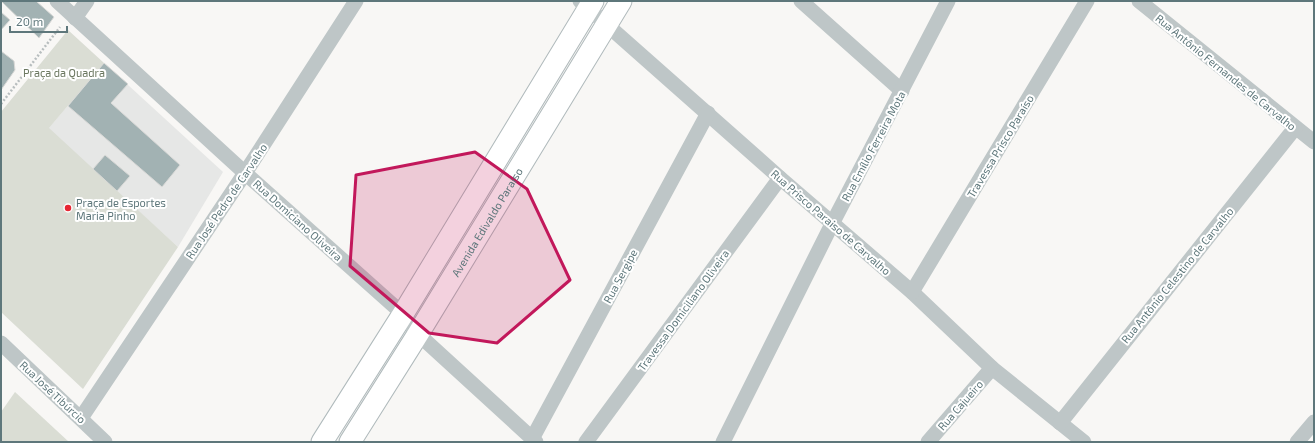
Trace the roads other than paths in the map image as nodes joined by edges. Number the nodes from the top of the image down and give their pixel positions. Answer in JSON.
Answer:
{"nodes":[{"id":1,"x":57,"y":1,"type":"edge"},
{"id":2,"x":87,"y":1,"type":"edge"},
{"id":3,"x":356,"y":1,"type":"edge"},
{"id":4,"x":621,"y":1,"type":"edge"},
{"id":5,"x":801,"y":1,"type":"edge"},
{"id":6,"x":948,"y":1,"type":"edge"},
{"id":7,"x":1087,"y":1,"type":"edge"},
{"id":8,"x":1139,"y":1,"type":"edge"},
{"id":9,"x":587,"y":4,"type":"edge"},
{"id":10,"x":73,"y":16,"type":"junction"},
{"id":11,"x":607,"y":25,"type":"junction"},
{"id":12,"x":902,"y":90,"type":"junction"},
{"id":13,"x":708,"y":113,"type":"junction"},
{"id":14,"x":1295,"y":128,"type":"junction"},
{"id":15,"x":1314,"y":142,"type":"edge"},
{"id":16,"x":245,"y":173,"type":"junction"},
{"id":17,"x":780,"y":178,"type":"junction"},
{"id":18,"x":832,"y":224,"type":"junction"},
{"id":19,"x":912,"y":292,"type":"junction"},
{"id":20,"x":403,"y":314,"type":"junction"},
{"id":21,"x":418,"y":334,"type":"junction"},
{"id":22,"x":1,"y":343,"type":"edge"},
{"id":23,"x":992,"y":368,"type":"junction"},
{"id":24,"x":81,"y":418,"type":"junction"},
{"id":25,"x":1314,"y":422,"type":"edge"},
{"id":26,"x":1060,"y":423,"type":"junction"},
{"id":27,"x":534,"y":440,"type":"edge"},
{"id":28,"x":106,"y":442,"type":"edge"},
{"id":29,"x":322,"y":442,"type":"edge"},
{"id":30,"x":350,"y":442,"type":"edge"},
{"id":31,"x":586,"y":442,"type":"edge"},
{"id":32,"x":723,"y":442,"type":"edge"},
{"id":33,"x":928,"y":442,"type":"edge"},
{"id":34,"x":1084,"y":442,"type":"edge"},
{"id":35,"x":1297,"y":442,"type":"edge"}],
"edges":[{"from":1,"to":10,"type":"street","name":"Rua Domiciano Oliveira"},
{"from":2,"to":10,"type":"street"},
{"from":3,"to":16,"type":"street","name":"Rua José Pedro de Carvalho"},
{"from":4,"to":11,"type":"main road","name":"Avenida Edivaldo Paraiso"},
{"from":5,"to":12,"type":"street"},
{"from":6,"to":12,"type":"street","name":"Rua Emílio Ferreira Mota"},
{"from":7,"to":19,"type":"street","name":"Travessa Prisco Paraíso"},
{"from":8,"to":14,"type":"street","name":"Rua Antônio Fernandes de Carvalho"},
{"from":9,"to":11,"type":"street","name":"Rua Prisco Paraiso de Carvalho"},
{"from":9,"to":20,"type":"main road","name":"Avenida Edivaldo Paraiso"},
{"from":10,"to":16,"type":"street","name":"Rua Domiciano Oliveira"},
{"from":11,"to":13,"type":"street","name":"Rua Prisco Paraiso de Carvalho"},
{"from":11,"to":21,"type":"main road","name":"Avenida Edivaldo Paraiso"},
{"from":12,"to":18,"type":"street","name":"Rua Emílio Ferreira Mota"},
{"from":13,"to":17,"type":"street","name":"Rua Prisco Paraiso de Carvalho"},
{"from":13,"to":27,"type":"street","name":"Rua Sergipe"},
{"from":14,"to":15,"type":"street","name":"Rua Antônio Fernandes de Carvalho"},
{"from":14,"to":26,"type":"street","name":"Rua Antônio Celestino de Carvalho"},
{"from":16,"to":20,"type":"street","name":"Rua Domiciano Oliveira"},
{"from":16,"to":24,"type":"street","name":"Rua José Pedro de Carvalho"},
{"from":17,"to":18,"type":"street","name":"Rua Prisco Paraiso de Carvalho"},
{"from":17,"to":31,"type":"street","name":"Travessa Domiciliano Oliveira"},
{"from":18,"to":19,"type":"street","name":"Rua Prisco Paraiso de Carvalho"},
{"from":18,"to":32,"type":"street","name":"Rua Emílio Ferreira Mota"},
{"from":19,"to":23,"type":"street","name":"Rua Prisco Paraiso de Carvalho"},
{"from":20,"to":21,"type":"street","name":"Rua Domiciano Oliveira"},
{"from":20,"to":29,"type":"main road","name":"Avenida Edivaldo Paraiso"},
{"from":21,"to":27,"type":"street","name":"Rua Domiciano Oliveira"},
{"from":21,"to":30,"type":"main road","name":"Avenida Edivaldo Paraiso"},
{"from":22,"to":24,"type":"street","name":"Rua José Tibúrcio"},
{"from":23,"to":26,"type":"street","name":"Rua Prisco Paraiso de Carvalho"},
{"from":23,"to":33,"type":"street","name":"Rua Cajueiro"},
{"from":24,"to":28,"type":"street","name":"Rua José Tibúrcio"},
{"from":25,"to":35,"type":"street"},
{"from":26,"to":34,"type":"street","name":"Rua Prisco Paraiso de Carvalho"}]}
